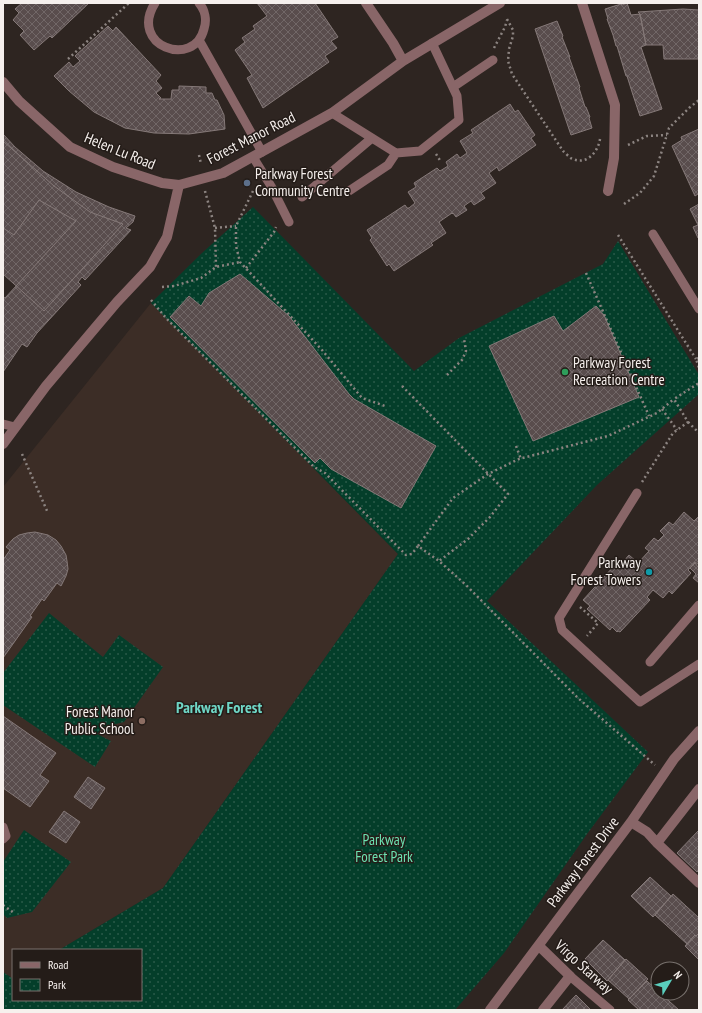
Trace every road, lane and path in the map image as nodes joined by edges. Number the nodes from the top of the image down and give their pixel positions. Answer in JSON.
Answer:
{"nodes":[{"id":1,"x":129,"y":3,"type":"edge"},
{"id":2,"x":155,"y":3,"type":"edge"},
{"id":3,"x":199,"y":3,"type":"edge"},
{"id":4,"x":366,"y":3,"type":"edge"},
{"id":5,"x":500,"y":3,"type":"edge"},
{"id":6,"x":582,"y":3,"type":"edge"},
{"id":7,"x":199,"y":40,"type":"junction"},
{"id":8,"x":432,"y":43,"type":"junction"},
{"id":9,"x":68,"y":59,"type":"dead end"},
{"id":10,"x":403,"y":61,"type":"junction"},
{"id":11,"x":492,"y":61,"type":"joint"},
{"id":12,"x":3,"y":82,"type":"edge"},
{"id":13,"x":453,"y":87,"type":"junction"},
{"id":14,"x":699,"y":100,"type":"edge"},
{"id":15,"x":332,"y":113,"type":"junction"},
{"id":16,"x":601,"y":133,"type":"dead end"},
{"id":17,"x":667,"y":135,"type":"junction"},
{"id":18,"x":372,"y":138,"type":"junction"},
{"id":19,"x":628,"y":145,"type":"dead end"},
{"id":20,"x":434,"y":152,"type":"dead end"},
{"id":21,"x":396,"y":153,"type":"junction"},
{"id":22,"x":257,"y":154,"type":"junction"},
{"id":23,"x":199,"y":155,"type":"dead end"},
{"id":24,"x":441,"y":162,"type":"dead end"},
{"id":25,"x":201,"y":164,"type":"dead end"},
{"id":26,"x":179,"y":185,"type":"junction"},
{"id":27,"x":252,"y":191,"type":"dead end"},
{"id":28,"x":348,"y":191,"type":"dead end"},
{"id":29,"x":608,"y":191,"type":"dead end"},
{"id":30,"x":207,"y":196,"type":"dead end"},
{"id":31,"x":302,"y":197,"type":"dead end"},
{"id":32,"x":624,"y":204,"type":"dead end"},
{"id":33,"x":278,"y":222,"type":"dead end"},
{"id":34,"x":289,"y":222,"type":"dead end"},
{"id":35,"x":236,"y":226,"type":"junction"},
{"id":36,"x":215,"y":228,"type":"junction"},
{"id":37,"x":618,"y":234,"type":"dead end"},
{"id":38,"x":653,"y":234,"type":"dead end"},
{"id":39,"x":240,"y":262,"type":"junction"},
{"id":40,"x":216,"y":267,"type":"junction"},
{"id":41,"x":246,"y":268,"type":"junction"},
{"id":42,"x":586,"y":273,"type":"dead end"},
{"id":43,"x":162,"y":287,"type":"dead end"},
{"id":44,"x":151,"y":300,"type":"dead end"},
{"id":45,"x":699,"y":309,"type":"edge"},
{"id":46,"x":464,"y":339,"type":"dead end"},
{"id":47,"x":697,"y":358,"type":"edge"},
{"id":48,"x":699,"y":368,"type":"edge"},
{"id":49,"x":447,"y":375,"type":"dead end"},
{"id":50,"x":699,"y":383,"type":"edge"},
{"id":51,"x":402,"y":386,"type":"dead end"},
{"id":52,"x":674,"y":399,"type":"junction"},
{"id":53,"x":385,"y":406,"type":"dead end"},
{"id":54,"x":662,"y":409,"type":"junction"},
{"id":55,"x":649,"y":416,"type":"junction"},
{"id":56,"x":688,"y":422,"type":"junction"},
{"id":57,"x":3,"y":424,"type":"edge"},
{"id":58,"x":15,"y":427,"type":"junction"},
{"id":59,"x":677,"y":430,"type":"junction"},
{"id":60,"x":699,"y":433,"type":"edge"},
{"id":61,"x":3,"y":444,"type":"edge"},
{"id":62,"x":516,"y":446,"type":"dead end"},
{"id":63,"x":22,"y":454,"type":"dead end"},
{"id":64,"x":521,"y":459,"type":"junction"},
{"id":65,"x":488,"y":474,"type":"junction"},
{"id":66,"x":637,"y":493,"type":"joint"},
{"id":67,"x":48,"y":513,"type":"dead end"},
{"id":68,"x":418,"y":546,"type":"junction"},
{"id":69,"x":439,"y":561,"type":"junction"},
{"id":70,"x":570,"y":599,"type":"junction"},
{"id":71,"x":699,"y":606,"type":"edge"},
{"id":72,"x":579,"y":646,"type":"junction"},
{"id":73,"x":650,"y":662,"type":"dead end"},
{"id":74,"x":699,"y":664,"type":"edge"},
{"id":75,"x":699,"y":731,"type":"edge"},
{"id":76,"x":665,"y":773,"type":"junction"},
{"id":77,"x":699,"y":789,"type":"edge"},
{"id":78,"x":631,"y":822,"type":"junction"},
{"id":79,"x":3,"y":826,"type":"edge"},
{"id":80,"x":3,"y":839,"type":"edge"},
{"id":81,"x":657,"y":843,"type":"junction"},
{"id":82,"x":699,"y":883,"type":"edge"},
{"id":83,"x":3,"y":905,"type":"edge"},
{"id":84,"x":14,"y":912,"type":"dead end"},
{"id":85,"x":539,"y":946,"type":"junction"},
{"id":86,"x":570,"y":976,"type":"junction"},
{"id":87,"x":490,"y":1010,"type":"edge"},
{"id":88,"x":543,"y":1010,"type":"edge"},
{"id":89,"x":610,"y":1010,"type":"edge"}],
"edges":[{"from":1,"to":9,"type":"path"},
{"from":2,"to":7,"type":"lane"},
{"from":3,"to":7,"type":"lane"},
{"from":4,"to":10,"type":"street"},
{"from":5,"to":8,"type":"street","name":"Forest Manor Road"},
{"from":6,"to":29,"type":"street"},
{"from":7,"to":22,"type":"lane"},
{"from":8,"to":10,"type":"street","name":"Forest Manor Road"},
{"from":8,"to":13,"type":"lane"},
{"from":10,"to":15,"type":"street","name":"Forest Manor Road"},
{"from":11,"to":13,"type":"lane"},
{"from":11,"to":16,"type":"path"},
{"from":12,"to":26,"type":"street","name":"Helen Lu Road"},
{"from":13,"to":21,"type":"lane"},
{"from":14,"to":17,"type":"path"},
{"from":15,"to":18,"type":"lane"},
{"from":15,"to":22,"type":"street","name":"Forest Manor Road"},
{"from":17,"to":19,"type":"path"},
{"from":17,"to":32,"type":"path"},
{"from":18,"to":21,"type":"lane"},
{"from":18,"to":31,"type":"lane"},
{"from":20,"to":24,"type":"path"},
{"from":21,"to":28,"type":"lane"},
{"from":22,"to":26,"type":"street","name":"Forest Manor Road"},
{"from":22,"to":34,"type":"lane"},
{"from":23,"to":25,"type":"path"},
{"from":26,"to":58,"type":"street"},
{"from":27,"to":35,"type":"path"},
{"from":30,"to":36,"type":"path"},
{"from":33,"to":41,"type":"path"},
{"from":35,"to":36,"type":"path"},
{"from":35,"to":39,"type":"path"},
{"from":36,"to":40,"type":"path"},
{"from":37,"to":47,"type":"path"},
{"from":38,"to":45,"type":"lane"},
{"from":39,"to":40,"type":"path"},
{"from":39,"to":41,"type":"path"},
{"from":40,"to":43,"type":"path"},
{"from":41,"to":53,"type":"path"},
{"from":42,"to":55,"type":"path"},
{"from":44,"to":68,"type":"path"},
{"from":46,"to":49,"type":"path"},
{"from":47,"to":48,"type":"path"},
{"from":50,"to":52,"type":"path"},
{"from":51,"to":65,"type":"path"},
{"from":52,"to":54,"type":"path"},
{"from":52,"to":56,"type":"path"},
{"from":54,"to":55,"type":"path"},
{"from":54,"to":59,"type":"path"},
{"from":55,"to":64,"type":"path"},
{"from":56,"to":59,"type":"path"},
{"from":56,"to":60,"type":"path"},
{"from":57,"to":58,"type":"lane"},
{"from":58,"to":61,"type":"street"},
{"from":59,"to":66,"type":"path"},
{"from":62,"to":64,"type":"path"},
{"from":63,"to":67,"type":"path"},
{"from":64,"to":65,"type":"path"},
{"from":65,"to":68,"type":"path"},
{"from":65,"to":69,"type":"path"},
{"from":66,"to":70,"type":"lane"},
{"from":68,"to":69,"type":"path"},
{"from":69,"to":76,"type":"path"},
{"from":70,"to":72,"type":"lane"},
{"from":70,"to":72,"type":"path"},
{"from":71,"to":73,"type":"lane"},
{"from":72,"to":74,"type":"lane"},
{"from":75,"to":76,"type":"street","name":"Parkway Forest Drive"},
{"from":76,"to":78,"type":"street","name":"Parkway Forest Drive"},
{"from":77,"to":81,"type":"street"},
{"from":78,"to":81,"type":"street"},
{"from":78,"to":85,"type":"street","name":"Parkway Forest Drive"},
{"from":79,"to":80,"type":"lane"},
{"from":81,"to":82,"type":"street"},
{"from":83,"to":84,"type":"path"},
{"from":85,"to":86,"type":"street","name":"Virgo Starway"},
{"from":85,"to":87,"type":"street","name":"Parkway Forest Drive"},
{"from":86,"to":88,"type":"street"},
{"from":86,"to":89,"type":"lane","name":"Virgo Starway"}]}
